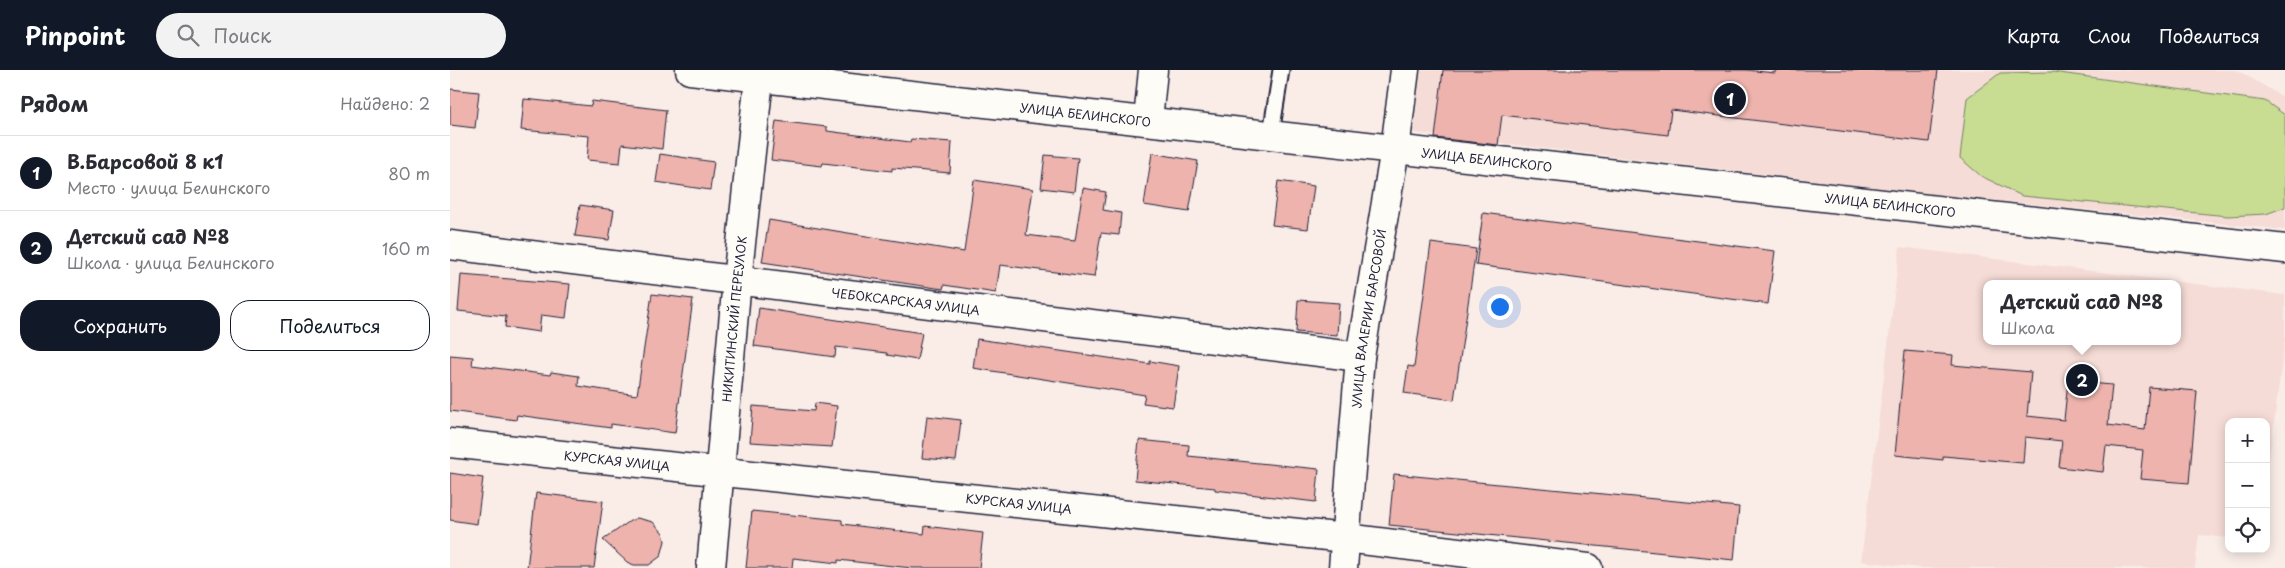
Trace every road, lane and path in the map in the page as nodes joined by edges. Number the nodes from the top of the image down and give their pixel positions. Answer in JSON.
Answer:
{"nodes":[{"id":1,"x":690,"y":70,"type":"edge"},
{"id":2,"x":1153,"y":70,"type":"edge"},
{"id":3,"x":1281,"y":70,"type":"edge"},
{"id":4,"x":1405,"y":70,"type":"edge"},
{"id":5,"x":759,"y":73,"type":"edge"},
{"id":6,"x":1148,"y":120,"type":"junction"},
{"id":7,"x":1270,"y":134,"type":"junction"},
{"id":8,"x":1395,"y":149,"type":"junction"},
{"id":9,"x":450,"y":245,"type":"edge"},
{"id":10,"x":2285,"y":249,"type":"edge"},
{"id":11,"x":737,"y":280,"type":"junction"},
{"id":12,"x":1360,"y":357,"type":"junction"},
{"id":13,"x":450,"y":443,"type":"edge"},
{"id":14,"x":720,"y":473,"type":"junction"},
{"id":15,"x":1346,"y":538,"type":"junction"},
{"id":16,"x":711,"y":568,"type":"edge"},
{"id":17,"x":1343,"y":568,"type":"edge"},
{"id":18,"x":1588,"y":568,"type":"edge"}],
"edges":[{"from":1,"to":5,"type":"street","name":"УЛИЦА БЕЛИНСКОГО"},
{"from":2,"to":6,"type":"street"},
{"from":3,"to":7,"type":"lane"},
{"from":4,"to":8,"type":"street","name":"УЛИЦА ВАЛЕРИИ БАРСОВОЙ"},
{"from":5,"to":6,"type":"street","name":"УЛИЦА БЕЛИНСКОГО"},
{"from":5,"to":11,"type":"street","name":"НИКИТИНСКИЙ ПЕРЕУЛОК"},
{"from":6,"to":7,"type":"street","name":"УЛИЦА БЕЛИНСКОГО"},
{"from":7,"to":8,"type":"street","name":"УЛИЦА БЕЛИНСКОГО"},
{"from":8,"to":10,"type":"street","name":"УЛИЦА БЕЛИНСКОГО"},
{"from":8,"to":12,"type":"street","name":"УЛИЦА ВАЛЕРИИ БАРСОВОЙ"},
{"from":9,"to":11,"type":"street","name":"ЧЕБОКСАРСКАЯ УЛИЦА"},
{"from":11,"to":12,"type":"street","name":"ЧЕБОКСАРСКАЯ УЛИЦА"},
{"from":11,"to":14,"type":"street","name":"НИКИТИНСКИЙ ПЕРЕУЛОК"},
{"from":12,"to":15,"type":"street","name":"УЛИЦА ВАЛЕРИИ БАРСОВОЙ"},
{"from":13,"to":14,"type":"street","name":"КУРСКАЯ УЛИЦА"},
{"from":14,"to":15,"type":"street","name":"КУРСКАЯ УЛИЦА"},
{"from":14,"to":16,"type":"street","name":"НИКИТИНСКИЙ ПЕРЕУЛОК"},
{"from":15,"to":17,"type":"street","name":"УЛИЦА ВАЛЕРИИ БАРСОВОЙ"},
{"from":15,"to":18,"type":"street","name":"КУРСКАЯ УЛИЦА"}]}
